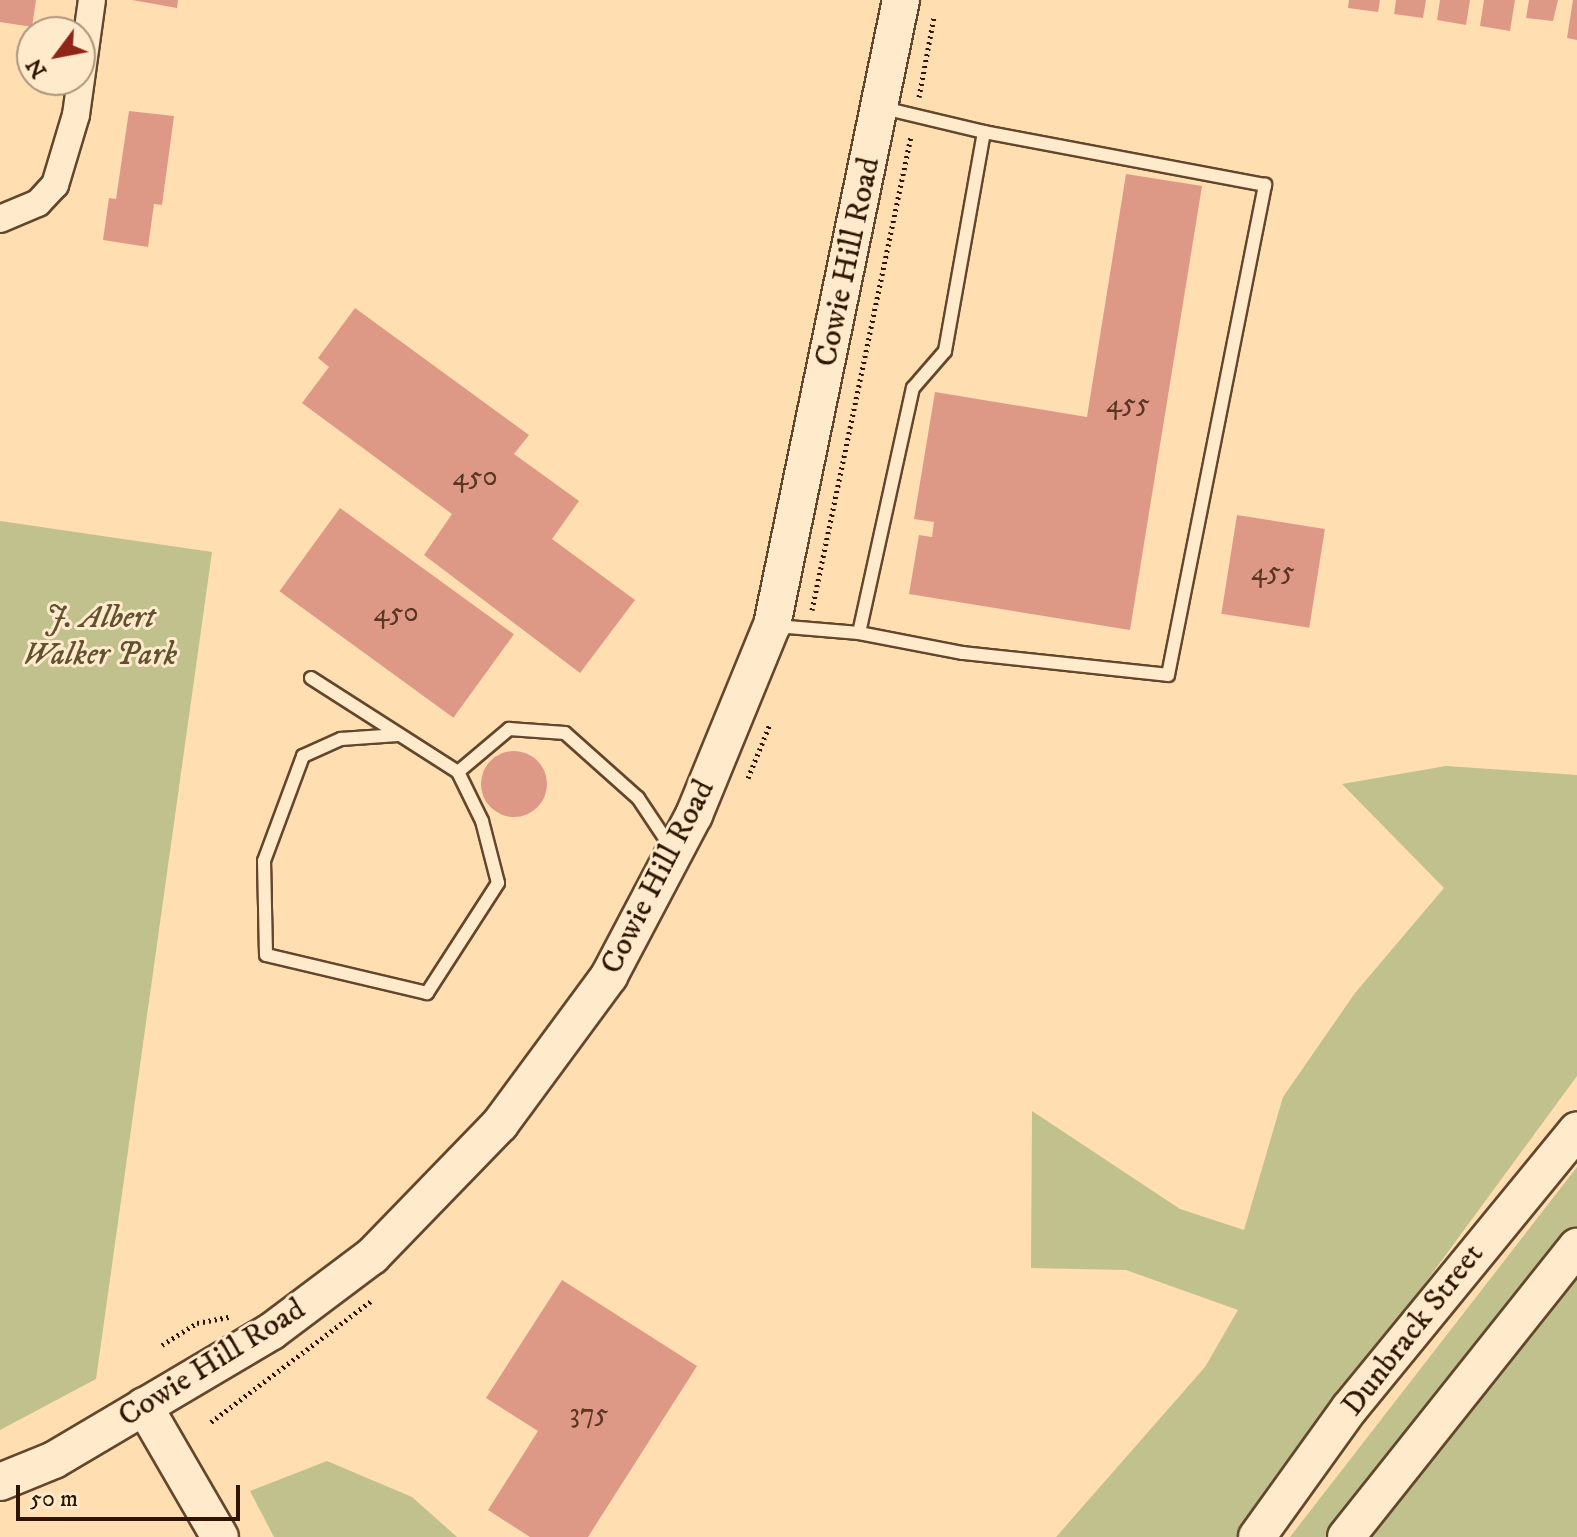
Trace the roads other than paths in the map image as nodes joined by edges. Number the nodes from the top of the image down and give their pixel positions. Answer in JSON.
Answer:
{"nodes":[{"id":1,"x":92,"y":0,"type":"edge"},
{"id":2,"x":901,"y":0,"type":"edge"},
{"id":3,"x":879,"y":107,"type":"junction"},
{"id":4,"x":984,"y":132,"type":"junction"},
{"id":5,"x":0,"y":219,"type":"edge"},
{"id":6,"x":772,"y":625,"type":"junction"},
{"id":7,"x":859,"y":633,"type":"junction"},
{"id":8,"x":311,"y":678,"type":"dead end"},
{"id":9,"x":398,"y":735,"type":"junction"},
{"id":10,"x":458,"y":772,"type":"junction"},
{"id":11,"x":673,"y":851,"type":"junction"},
{"id":12,"x":1577,"y":1130,"type":"edge"},
{"id":13,"x":1577,"y":1247,"type":"edge"},
{"id":14,"x":144,"y":1406,"type":"junction"},
{"id":15,"x":0,"y":1482,"type":"edge"},
{"id":16,"x":220,"y":1537,"type":"edge"},
{"id":17,"x":1257,"y":1537,"type":"edge"},
{"id":18,"x":1346,"y":1537,"type":"edge"}],
"edges":[{"from":1,"to":5,"type":"street"},
{"from":2,"to":3,"type":"street","name":"Cowie Hill Road"},
{"from":3,"to":4,"type":"lane"},
{"from":3,"to":6,"type":"street","name":"Cowie Hill Road"},
{"from":4,"to":7,"type":"lane"},
{"from":4,"to":7,"type":"lane"},
{"from":6,"to":7,"type":"lane"},
{"from":6,"to":11,"type":"street","name":"Cowie Hill Road"},
{"from":8,"to":9,"type":"lane"},
{"from":9,"to":10,"type":"lane"},
{"from":9,"to":10,"type":"lane"},
{"from":10,"to":11,"type":"lane"},
{"from":11,"to":14,"type":"street","name":"Cowie Hill Road"},
{"from":12,"to":17,"type":"street","name":"Dunbrack Street"},
{"from":13,"to":18,"type":"street"},
{"from":14,"to":15,"type":"street","name":"Cowie Hill Road"},
{"from":14,"to":16,"type":"street"}]}
